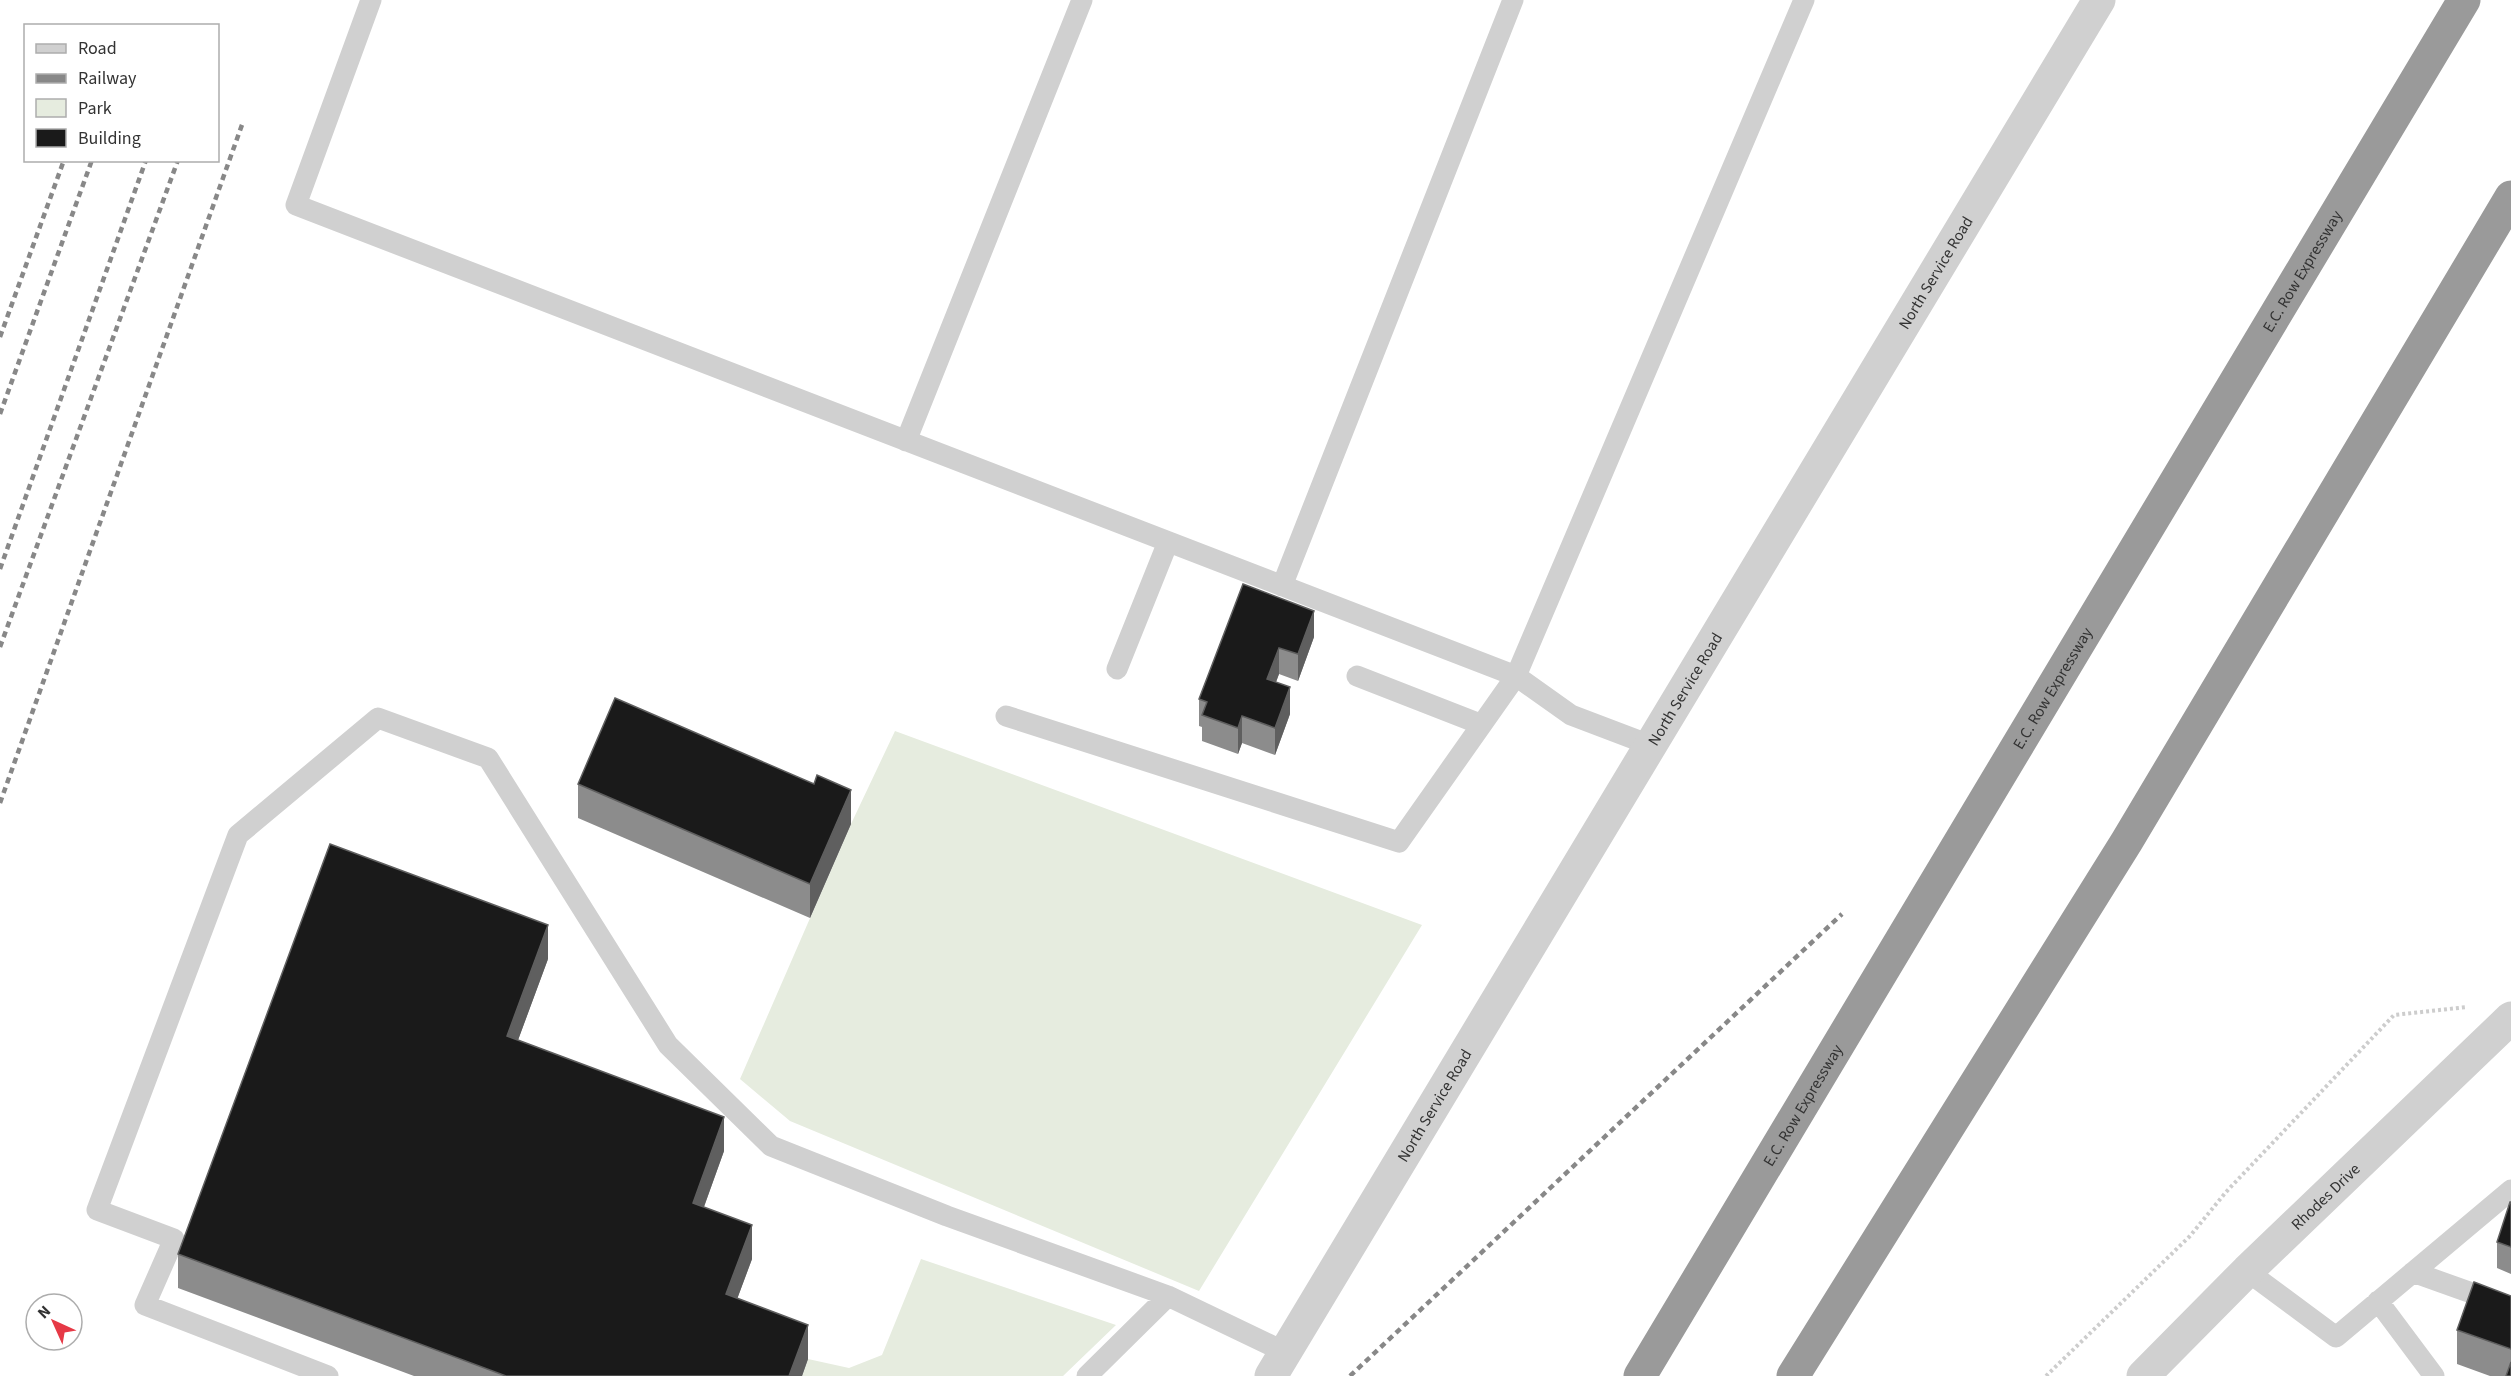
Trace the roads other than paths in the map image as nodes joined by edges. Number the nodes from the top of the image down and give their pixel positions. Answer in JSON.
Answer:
{"nodes":[{"id":1,"x":371,"y":0,"type":"edge"},
{"id":2,"x":1082,"y":0,"type":"edge"},
{"id":3,"x":1513,"y":0,"type":"edge"},
{"id":4,"x":1804,"y":0,"type":"edge"},
{"id":5,"x":2099,"y":0,"type":"edge"},
{"id":6,"x":2447,"y":0,"type":"edge"},
{"id":7,"x":2464,"y":0,"type":"edge"},
{"id":8,"x":2347,"y":194,"type":"junction"},
{"id":9,"x":2511,"y":196,"type":"edge"},
{"id":10,"x":906,"y":441,"type":"junction"},
{"id":11,"x":1168,"y":542,"type":"junction"},
{"id":12,"x":1282,"y":586,"type":"junction"},
{"id":13,"x":1118,"y":669,"type":"dead end"},
{"id":14,"x":1357,"y":676,"type":"dead end"},
{"id":15,"x":1516,"y":676,"type":"junction"},
{"id":16,"x":1006,"y":716,"type":"dead end"},
{"id":17,"x":1480,"y":724,"type":"junction"},
{"id":18,"x":1650,"y":745,"type":"junction"},
{"id":19,"x":2511,"y":1018,"type":"edge"},
{"id":20,"x":2506,"y":1199,"type":"edge"},
{"id":21,"x":2247,"y":1270,"type":"junction"},
{"id":22,"x":2414,"y":1272,"type":"junction"},
{"id":23,"x":1168,"y":1296,"type":"junction"},
{"id":24,"x":2378,"y":1301,"type":"junction"},
{"id":25,"x":2511,"y":1307,"type":"edge"},
{"id":26,"x":1278,"y":1364,"type":"edge"},
{"id":27,"x":328,"y":1376,"type":"edge"},
{"id":28,"x":1087,"y":1376,"type":"edge"},
{"id":29,"x":1640,"y":1376,"type":"edge"},
{"id":30,"x":1793,"y":1376,"type":"edge"},
{"id":31,"x":2143,"y":1376,"type":"edge"},
{"id":32,"x":2434,"y":1376,"type":"edge"}],
"edges":[{"from":1,"to":10,"type":"lane"},
{"from":2,"to":10,"type":"lane"},
{"from":3,"to":12,"type":"lane"},
{"from":4,"to":15,"type":"lane"},
{"from":5,"to":18,"type":"street","name":"North Service Road"},
{"from":6,"to":8,"type":"highway"},
{"from":7,"to":8,"type":"highway","name":"E.C. Row Expressway"},
{"from":8,"to":29,"type":"highway","name":"E.C. Row Expressway"},
{"from":9,"to":30,"type":"highway"},
{"from":10,"to":11,"type":"lane"},
{"from":11,"to":12,"type":"lane"},
{"from":11,"to":13,"type":"lane"},
{"from":12,"to":15,"type":"lane"},
{"from":14,"to":17,"type":"lane"},
{"from":15,"to":17,"type":"lane"},
{"from":15,"to":18,"type":"lane"},
{"from":16,"to":17,"type":"lane"},
{"from":18,"to":26,"type":"street","name":"North Service Road"},
{"from":19,"to":21,"type":"street","name":"Rhodes Drive"},
{"from":20,"to":22,"type":"lane"},
{"from":21,"to":24,"type":"lane"},
{"from":21,"to":31,"type":"street","name":"Rhodes Drive"},
{"from":22,"to":24,"type":"lane"},
{"from":22,"to":25,"type":"lane"},
{"from":23,"to":26,"type":"lane"},
{"from":23,"to":27,"type":"lane"},
{"from":23,"to":28,"type":"lane"},
{"from":24,"to":32,"type":"lane"}]}
